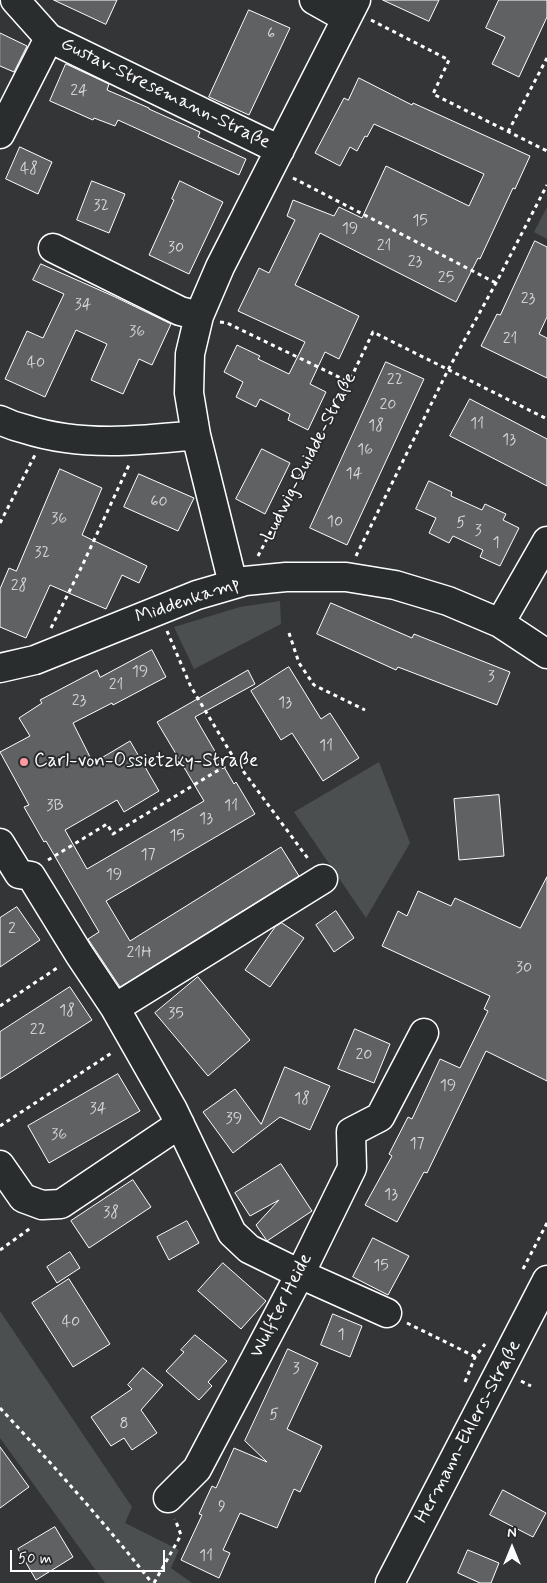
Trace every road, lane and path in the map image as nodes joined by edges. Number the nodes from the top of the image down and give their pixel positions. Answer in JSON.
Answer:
{"nodes":[{"id":1,"x":15,"y":0,"type":"edge"},
{"id":2,"x":314,"y":0,"type":"edge"},
{"id":3,"x":351,"y":9,"type":"edge"},
{"id":4,"x":49,"y":38,"type":"junction"},
{"id":5,"x":547,"y":58,"type":"edge"},
{"id":6,"x":508,"y":132,"type":"junction"},
{"id":7,"x":0,"y":134,"type":"edge"},
{"id":8,"x":547,"y":151,"type":"edge"},
{"id":9,"x":276,"y":159,"type":"junction"},
{"id":10,"x":547,"y":185,"type":"edge"},
{"id":11,"x":53,"y":248,"type":"dead end"},
{"id":12,"x":496,"y":283,"type":"junction"},
{"id":13,"x":199,"y":316,"type":"junction"},
{"id":14,"x":448,"y":370,"type":"junction"},
{"id":15,"x":348,"y":382,"type":"junction"},
{"id":16,"x":547,"y":419,"type":"edge"},
{"id":17,"x":0,"y":420,"type":"edge"},
{"id":18,"x":196,"y":435,"type":"junction"},
{"id":19,"x":45,"y":436,"type":"junction"},
{"id":20,"x":140,"y":441,"type":"junction"},
{"id":21,"x":0,"y":523,"type":"edge"},
{"id":22,"x":547,"y":541,"type":"edge"},
{"id":23,"x":346,"y":577,"type":"junction"},
{"id":24,"x":239,"y":583,"type":"junction"},
{"id":25,"x":158,"y":610,"type":"junction"},
{"id":26,"x":500,"y":623,"type":"junction"},
{"id":27,"x":289,"y":633,"type":"dead end"},
{"id":28,"x":547,"y":654,"type":"edge"},
{"id":29,"x":35,"y":660,"type":"junction"},
{"id":30,"x":0,"y":668,"type":"edge"},
{"id":31,"x":365,"y":710,"type":"dead end"},
{"id":32,"x":235,"y":760,"type":"junction"},
{"id":33,"x":0,"y":843,"type":"edge"},
{"id":34,"x":17,"y":879,"type":"edge"},
{"id":35,"x":323,"y":879,"type":"joint"},
{"id":36,"x":79,"y":954,"type":"junction"},
{"id":37,"x":0,"y":1006,"type":"edge"},
{"id":38,"x":115,"y":1008,"type":"junction"},
{"id":39,"x":424,"y":1032,"type":"dead end"},
{"id":40,"x":132,"y":1040,"type":"junction"},
{"id":41,"x":180,"y":1124,"type":"junction"},
{"id":42,"x":0,"y":1126,"type":"edge"},
{"id":43,"x":0,"y":1165,"type":"edge"},
{"id":44,"x":40,"y":1214,"type":"junction"},
{"id":45,"x":0,"y":1250,"type":"edge"},
{"id":46,"x":300,"y":1274,"type":"junction"},
{"id":47,"x":547,"y":1280,"type":"edge"},
{"id":48,"x":387,"y":1313,"type":"joint"},
{"id":49,"x":501,"y":1371,"type":"junction"},
{"id":50,"x":531,"y":1386,"type":"dead end"},
{"id":51,"x":0,"y":1408,"type":"edge"},
{"id":52,"x":168,"y":1498,"type":"joint"},
{"id":53,"x":153,"y":1583,"type":"edge"},
{"id":54,"x":390,"y":1583,"type":"edge"}],
"edges":[{"from":1,"to":4,"type":"street","name":"Gustav-Stresemann-Straße"},
{"from":2,"to":3,"type":"street"},
{"from":3,"to":6,"type":"path"},
{"from":3,"to":9,"type":"street","name":"Gustav-Stresemann-Straße"},
{"from":4,"to":7,"type":"street","name":"Gustav-Stresemann-Straße"},
{"from":4,"to":9,"type":"street","name":"Gustav-Stresemann-Straße"},
{"from":5,"to":6,"type":"path"},
{"from":6,"to":8,"type":"path"},
{"from":9,"to":12,"type":"path","name":"Gustav-Stresemann-Straße"},
{"from":9,"to":13,"type":"street","name":"Gustav-Stresemann-Straße"},
{"from":10,"to":12,"type":"path"},
{"from":11,"to":13,"type":"street"},
{"from":12,"to":14,"type":"path"},
{"from":13,"to":15,"type":"path"},
{"from":13,"to":18,"type":"street","name":"Gustav-Stresemann-Straße"},
{"from":14,"to":15,"type":"path","name":"Ludwig-Quidde-Straße"},
{"from":14,"to":16,"type":"path"},
{"from":14,"to":23,"type":"path"},
{"from":15,"to":24,"type":"path","name":"Ludwig-Quidde-Straße"},
{"from":17,"to":19,"type":"street"},
{"from":18,"to":20,"type":"street"},
{"from":18,"to":24,"type":"street","name":"Gustav-Stresemann-Straße"},
{"from":19,"to":20,"type":"street"},
{"from":19,"to":21,"type":"path"},
{"from":20,"to":29,"type":"path"},
{"from":22,"to":26,"type":"street"},
{"from":23,"to":24,"type":"street","name":"Middenkamp"},
{"from":23,"to":26,"type":"street","name":"Middenkamp"},
{"from":24,"to":25,"type":"street","name":"Middenkamp"},
{"from":25,"to":29,"type":"street","name":"Middenkamp"},
{"from":25,"to":32,"type":"path"},
{"from":26,"to":28,"type":"street","name":"Middenkamp"},
{"from":27,"to":31,"type":"path"},
{"from":29,"to":30,"type":"street","name":"Middenkamp"},
{"from":32,"to":34,"type":"path"},
{"from":32,"to":35,"type":"path"},
{"from":33,"to":34,"type":"street"},
{"from":34,"to":36,"type":"street"},
{"from":35,"to":38,"type":"street"},
{"from":36,"to":37,"type":"path"},
{"from":36,"to":38,"type":"street"},
{"from":38,"to":40,"type":"street"},
{"from":39,"to":46,"type":"street","name":"Wulfter Heide"},
{"from":40,"to":41,"type":"street"},
{"from":40,"to":42,"type":"path"},
{"from":41,"to":44,"type":"street"},
{"from":41,"to":46,"type":"street"},
{"from":43,"to":44,"type":"street"},
{"from":44,"to":45,"type":"path"},
{"from":46,"to":48,"type":"street"},
{"from":46,"to":52,"type":"street","name":"Wulfter Heide"},
{"from":47,"to":49,"type":"street","name":"Hermann-Ehlers-Straße"},
{"from":48,"to":49,"type":"path"},
{"from":49,"to":50,"type":"path"},
{"from":49,"to":54,"type":"street","name":"Hermann-Ehlers-Straße"},
{"from":51,"to":53,"type":"path"},
{"from":52,"to":53,"type":"path"}]}
